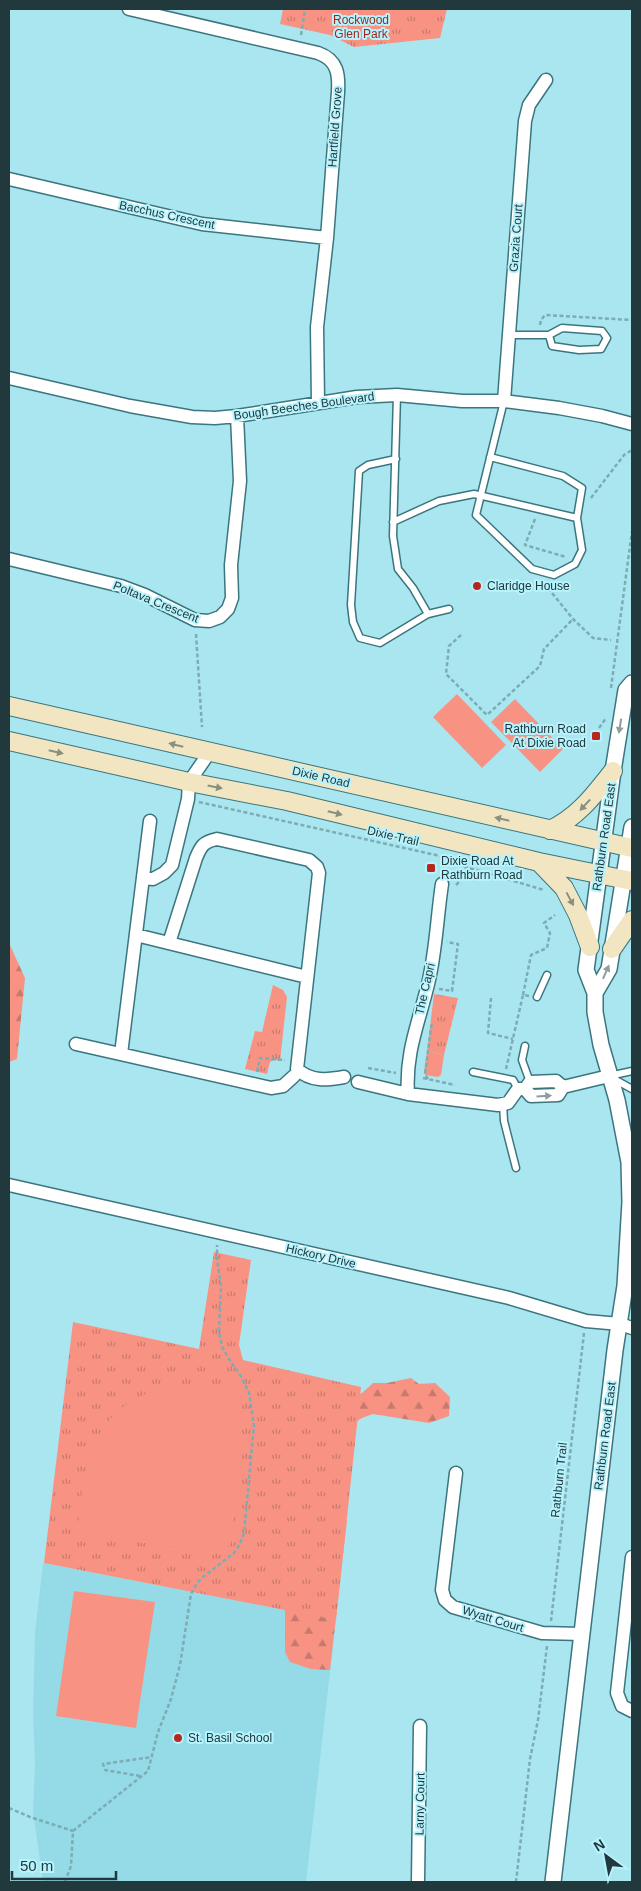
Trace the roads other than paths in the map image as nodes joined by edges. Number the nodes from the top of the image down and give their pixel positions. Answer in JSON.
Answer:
{"nodes":[{"id":1,"x":130,"y":9,"type":"edge"},
{"id":2,"x":546,"y":80,"type":"dead end"},
{"id":3,"x":9,"y":179,"type":"edge"},
{"id":4,"x":327,"y":238,"type":"junction"},
{"id":5,"x":509,"y":335,"type":"junction"},
{"id":6,"x":549,"y":335,"type":"junction"},
{"id":7,"x":9,"y":378,"type":"edge"},
{"id":8,"x":397,"y":395,"type":"junction"},
{"id":9,"x":504,"y":402,"type":"junction"},
{"id":10,"x":318,"y":403,"type":"junction"},
{"id":11,"x":237,"y":416,"type":"junction"},
{"id":12,"x":632,"y":424,"type":"edge"},
{"id":13,"x":490,"y":457,"type":"junction"},
{"id":14,"x":396,"y":459,"type":"junction"},
{"id":15,"x":480,"y":495,"type":"junction"},
{"id":16,"x":577,"y":518,"type":"junction"},
{"id":17,"x":393,"y":522,"type":"junction"},
{"id":18,"x":9,"y":559,"type":"edge"},
{"id":19,"x":449,"y":609,"type":"dead end"},
{"id":20,"x":428,"y":614,"type":"junction"},
{"id":21,"x":632,"y":683,"type":"edge"},
{"id":22,"x":9,"y":706,"type":"edge"},
{"id":23,"x":9,"y":741,"type":"edge"},
{"id":24,"x":208,"y":753,"type":"junction"},
{"id":25,"x":613,"y":771,"type":"junction"},
{"id":26,"x":188,"y":791,"type":"junction"},
{"id":27,"x":150,"y":821,"type":"dead end"},
{"id":28,"x":632,"y":827,"type":"edge"},
{"id":29,"x":550,"y":830,"type":"junction"},
{"id":30,"x":604,"y":842,"type":"junction"},
{"id":31,"x":631,"y":847,"type":"edge"},
{"id":32,"x":539,"y":862,"type":"junction"},
{"id":33,"x":599,"y":873,"type":"junction"},
{"id":34,"x":143,"y":878,"type":"junction"},
{"id":35,"x":628,"y":880,"type":"edge"},
{"id":36,"x":442,"y":884,"type":"dead end"},
{"id":37,"x":632,"y":920,"type":"edge"},
{"id":38,"x":136,"y":935,"type":"junction"},
{"id":39,"x":169,"y":943,"type":"junction"},
{"id":40,"x":590,"y":947,"type":"junction"},
{"id":41,"x":612,"y":949,"type":"junction"},
{"id":42,"x":547,"y":975,"type":"dead end"},
{"id":43,"x":307,"y":977,"type":"junction"},
{"id":44,"x":595,"y":993,"type":"junction"},
{"id":45,"x":537,"y":997,"type":"road end"},
{"id":46,"x":76,"y":1044,"type":"dead end"},
{"id":47,"x":525,"y":1046,"type":"dead end"},
{"id":48,"x":122,"y":1054,"type":"junction"},
{"id":49,"x":293,"y":1068,"type":"junction"},
{"id":50,"x":632,"y":1070,"type":"edge"},
{"id":51,"x":473,"y":1072,"type":"dead end"},
{"id":52,"x":609,"y":1076,"type":"junction"},
{"id":53,"x":344,"y":1077,"type":"dead end"},
{"id":54,"x":358,"y":1082,"type":"dead end"},
{"id":55,"x":524,"y":1087,"type":"junction"},
{"id":56,"x":632,"y":1089,"type":"edge"},
{"id":57,"x":408,"y":1094,"type":"junction"},
{"id":58,"x":503,"y":1104,"type":"junction"},
{"id":59,"x":516,"y":1168,"type":"dead end"},
{"id":60,"x":9,"y":1185,"type":"edge"},
{"id":61,"x":626,"y":1326,"type":"edge"},
{"id":62,"x":456,"y":1473,"type":"dead end"},
{"id":63,"x":632,"y":1557,"type":"edge"},
{"id":64,"x":582,"y":1634,"type":"junction"},
{"id":65,"x":632,"y":1711,"type":"edge"},
{"id":66,"x":420,"y":1726,"type":"dead end"},
{"id":67,"x":418,"y":1882,"type":"edge"},
{"id":68,"x":553,"y":1882,"type":"edge"}],
"edges":[{"from":1,"to":4,"type":"street","name":"Hartfield Grove"},
{"from":2,"to":5,"type":"street","name":"Grazia Court"},
{"from":3,"to":4,"type":"street","name":"Bacchus Crescent"},
{"from":4,"to":10,"type":"street","name":"Hartfield Grove"},
{"from":5,"to":6,"type":"lane"},
{"from":5,"to":9,"type":"street","name":"Grazia Court"},
{"from":6,"to":6,"type":"lane"},
{"from":7,"to":11,"type":"street","name":"Bough Beeches Boulevard"},
{"from":8,"to":9,"type":"street","name":"Bough Beeches Boulevard"},
{"from":8,"to":10,"type":"street","name":"Bough Beeches Boulevard"},
{"from":8,"to":14,"type":"lane"},
{"from":9,"to":12,"type":"street","name":"Bough Beeches Boulevard"},
{"from":9,"to":13,"type":"lane"},
{"from":10,"to":11,"type":"street","name":"Bough Beeches Boulevard"},
{"from":11,"to":18,"type":"street","name":"Poltava Crescent"},
{"from":13,"to":15,"type":"lane"},
{"from":13,"to":16,"type":"lane"},
{"from":14,"to":17,"type":"lane"},
{"from":14,"to":20,"type":"lane"},
{"from":15,"to":16,"type":"lane"},
{"from":15,"to":16,"type":"lane"},
{"from":15,"to":17,"type":"lane"},
{"from":17,"to":20,"type":"lane"},
{"from":19,"to":20,"type":"lane"},
{"from":21,"to":25,"type":"street","name":"Rathburn Road East","one_way":true},
{"from":24,"to":22,"type":"main road","name":"Dixie Road","one_way":true},
{"from":23,"to":26,"type":"main road","one_way":true},
{"from":24,"to":26,"type":"street"},
{"from":29,"to":24,"type":"main road","name":"Dixie Road","one_way":true},
{"from":25,"to":29,"type":"main road","one_way":true},
{"from":25,"to":30,"type":"street","name":"Rathburn Road East"},
{"from":26,"to":32,"type":"main road","one_way":true},
{"from":26,"to":34,"type":"street"},
{"from":27,"to":34,"type":"street"},
{"from":28,"to":31,"type":"street","name":"Rathburn Road East"},
{"from":29,"to":30,"type":"main road","name":"Dixie Road"},
{"from":30,"to":31,"type":"main road","name":"Dixie Road"},
{"from":30,"to":33,"type":"street","name":"Rathburn Road East"},
{"from":31,"to":35,"type":"street","name":"Rathburn Road East"},
{"from":32,"to":33,"type":"main road"},
{"from":32,"to":40,"type":"main road","one_way":true},
{"from":33,"to":35,"type":"main road"},
{"from":33,"to":40,"type":"street","name":"Rathburn Road East"},
{"from":34,"to":38,"type":"street"},
{"from":35,"to":41,"type":"street","name":"Rathburn Road East"},
{"from":36,"to":57,"type":"street","name":"The Capri"},
{"from":37,"to":41,"type":"main road"},
{"from":38,"to":39,"type":"street"},
{"from":38,"to":48,"type":"street"},
{"from":39,"to":43,"type":"street"},
{"from":39,"to":43,"type":"street"},
{"from":40,"to":44,"type":"street","name":"Rathburn Road East"},
{"from":44,"to":41,"type":"street","name":"Rathburn Road East","one_way":true},
{"from":42,"to":45,"type":"lane"},
{"from":43,"to":49,"type":"street"},
{"from":44,"to":52,"type":"street","name":"Rathburn Road East"},
{"from":46,"to":48,"type":"street"},
{"from":47,"to":55,"type":"lane"},
{"from":48,"to":49,"type":"street"},
{"from":49,"to":53,"type":"street"},
{"from":50,"to":52,"type":"lane"},
{"from":51,"to":55,"type":"lane"},
{"from":52,"to":55,"type":"street"},
{"from":52,"to":56,"type":"lane"},
{"from":52,"to":61,"type":"street","name":"Rathburn Road East"},
{"from":54,"to":57,"type":"street"},
{"from":55,"to":58,"type":"street"},
{"from":57,"to":58,"type":"street"},
{"from":58,"to":59,"type":"lane"},
{"from":60,"to":61,"type":"street","name":"Hickory Drive"},
{"from":61,"to":64,"type":"street","name":"Rathburn Road East"},
{"from":62,"to":64,"type":"street","name":"Wyatt Court"},
{"from":63,"to":65,"type":"street"},
{"from":64,"to":68,"type":"street","name":"Rathburn Road East"},
{"from":66,"to":67,"type":"street","name":"Larny Court"}]}
